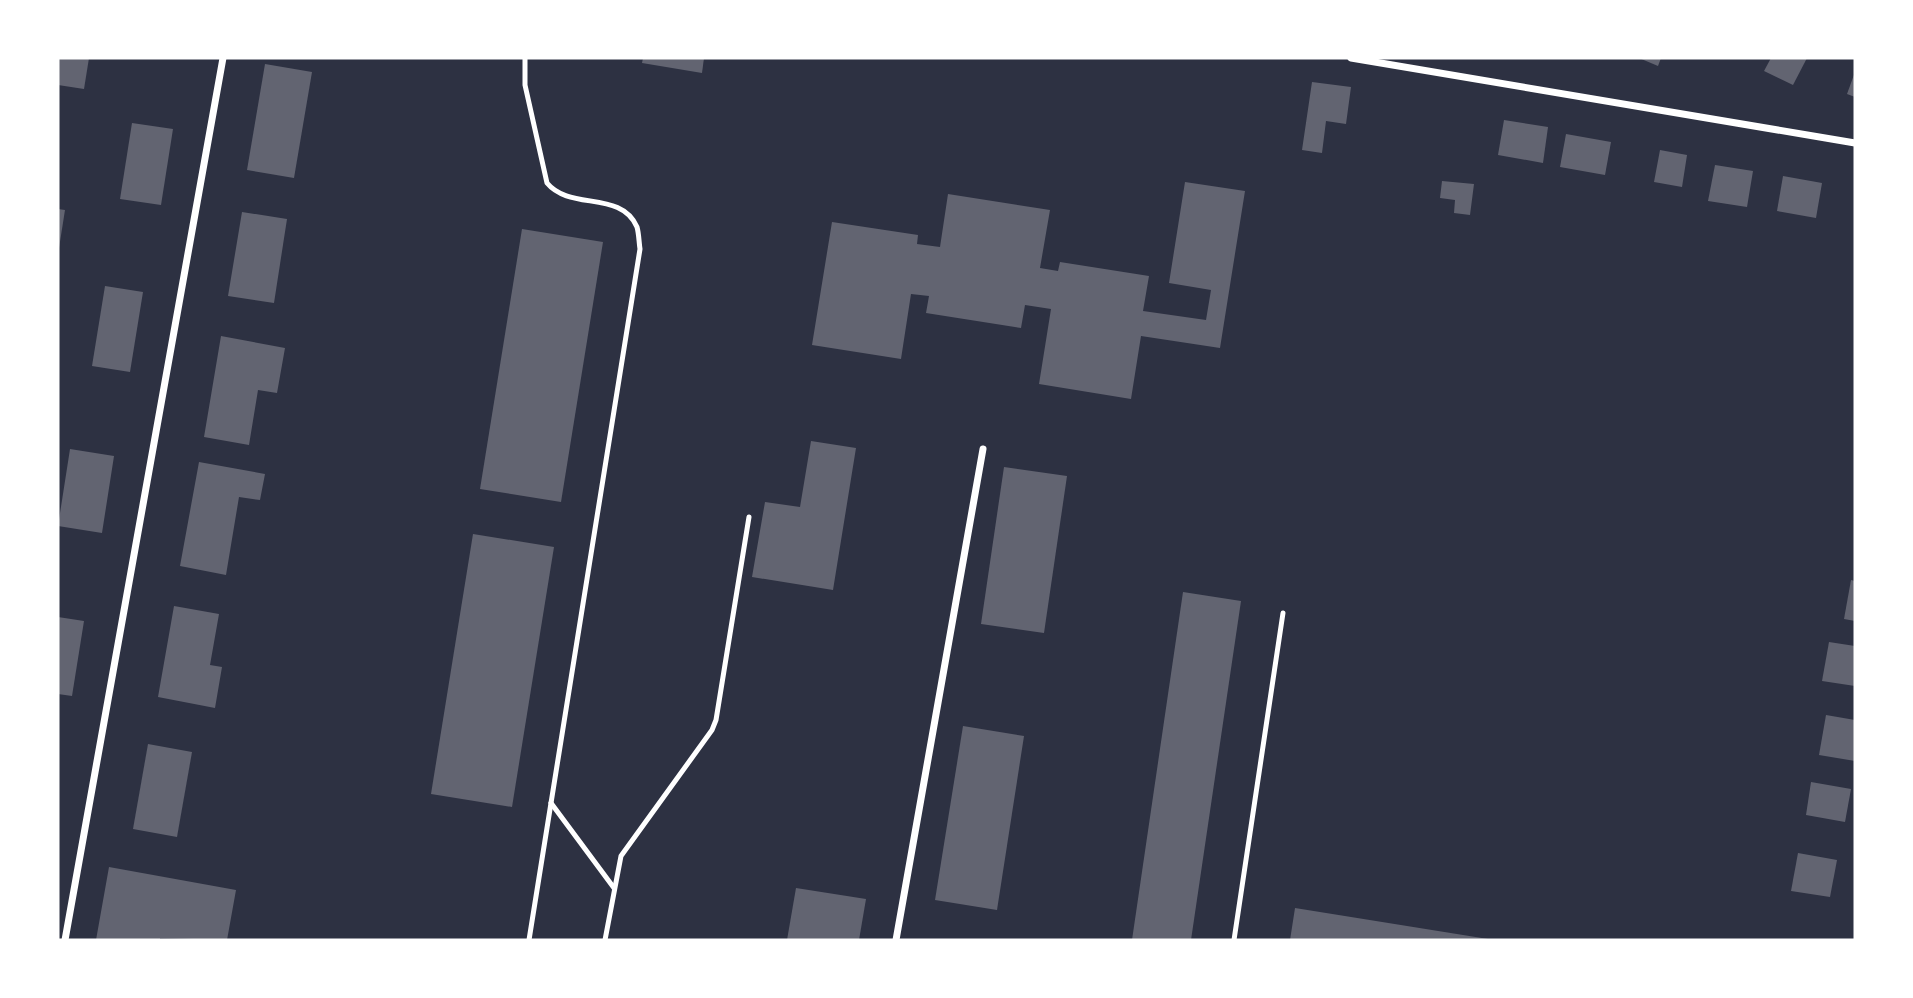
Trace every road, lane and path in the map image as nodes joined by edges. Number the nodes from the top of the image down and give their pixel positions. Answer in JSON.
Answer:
{"nodes":[{"id":1,"x":223,"y":58,"type":"edge"},
{"id":2,"x":525,"y":58,"type":"edge"},
{"id":3,"x":1351,"y":58,"type":"edge"},
{"id":4,"x":1855,"y":143,"type":"edge"},
{"id":5,"x":983,"y":449,"type":"dead end"},
{"id":6,"x":749,"y":517,"type":"dead end"},
{"id":7,"x":1283,"y":613,"type":"dead end"},
{"id":8,"x":551,"y":803,"type":"junction"},
{"id":9,"x":614,"y":888,"type":"junction"},
{"id":10,"x":65,"y":940,"type":"edge"},
{"id":11,"x":529,"y":940,"type":"edge"},
{"id":12,"x":605,"y":940,"type":"edge"},
{"id":13,"x":895,"y":940,"type":"edge"},
{"id":14,"x":1234,"y":940,"type":"edge"}],
"edges":[{"from":1,"to":10,"type":"street"},
{"from":2,"to":8,"type":"lane"},
{"from":3,"to":4,"type":"street"},
{"from":5,"to":13,"type":"street"},
{"from":6,"to":9,"type":"lane"},
{"from":7,"to":14,"type":"lane"},
{"from":8,"to":9,"type":"lane"},
{"from":8,"to":11,"type":"lane"},
{"from":9,"to":12,"type":"lane"}]}
